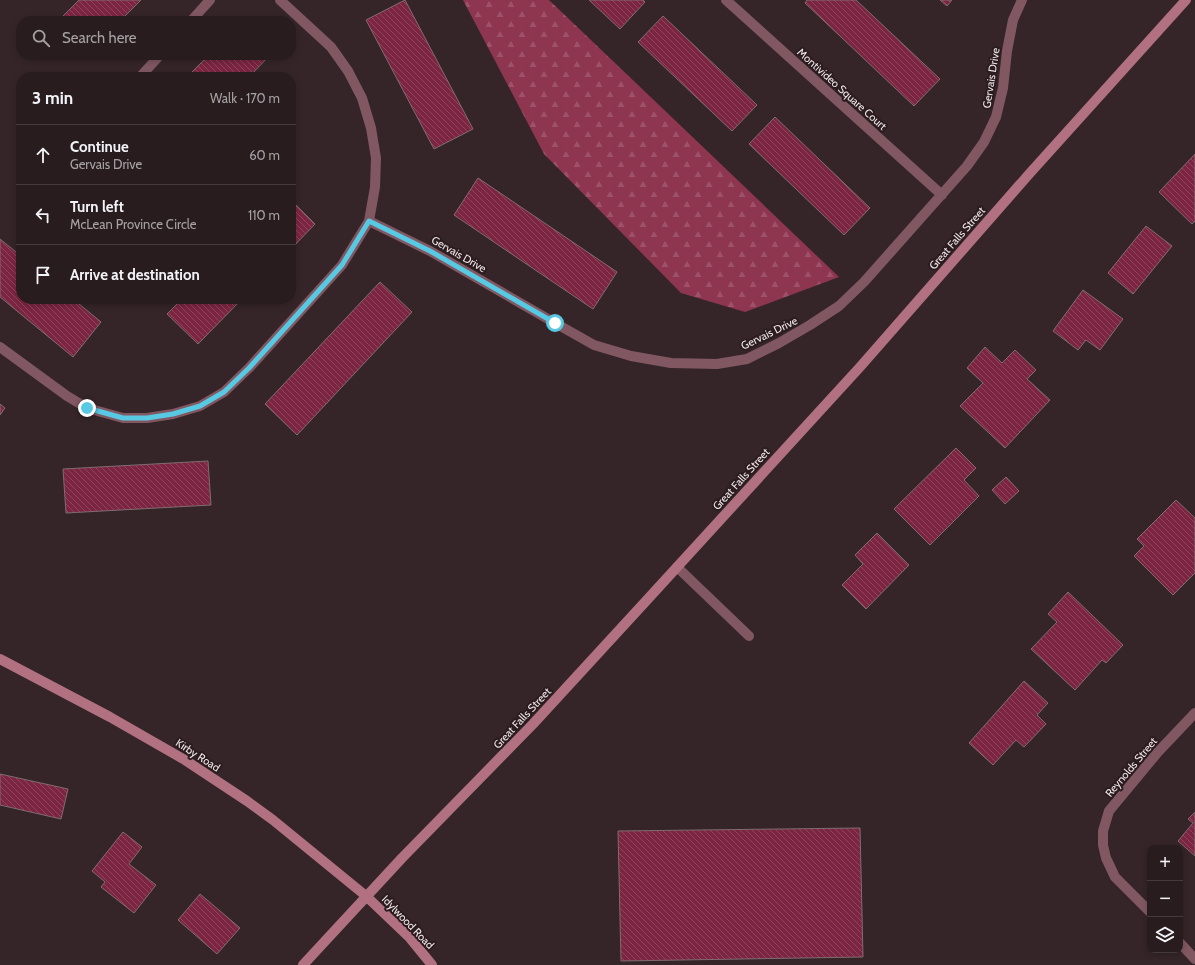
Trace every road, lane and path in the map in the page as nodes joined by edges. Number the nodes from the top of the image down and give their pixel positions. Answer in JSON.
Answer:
{"nodes":[{"id":1,"x":210,"y":0,"type":"edge"},
{"id":2,"x":280,"y":0,"type":"edge"},
{"id":3,"x":726,"y":0,"type":"edge"},
{"id":4,"x":1022,"y":0,"type":"edge"},
{"id":5,"x":1186,"y":0,"type":"edge"},
{"id":6,"x":196,"y":16,"type":"edge"},
{"id":7,"x":155,"y":60,"type":"edge"},
{"id":8,"x":145,"y":72,"type":"edge"},
{"id":9,"x":942,"y":195,"type":"junction"},
{"id":10,"x":369,"y":221,"type":"junction"},
{"id":11,"x":0,"y":347,"type":"edge"},
{"id":12,"x":677,"y":567,"type":"junction"},
{"id":13,"x":749,"y":636,"type":"dead end"},
{"id":14,"x":0,"y":659,"type":"edge"},
{"id":15,"x":1195,"y":713,"type":"edge"},
{"id":16,"x":366,"y":896,"type":"junction"},
{"id":17,"x":1147,"y":909,"type":"edge"},
{"id":18,"x":1183,"y":946,"type":"edge"},
{"id":19,"x":1195,"y":959,"type":"edge"},
{"id":20,"x":303,"y":965,"type":"edge"},
{"id":21,"x":432,"y":965,"type":"edge"}],
"edges":[{"from":1,"to":6,"type":"street"},
{"from":2,"to":10,"type":"street"},
{"from":3,"to":9,"type":"street","name":"Montivideo Square Court"},
{"from":4,"to":9,"type":"street","name":"Gervais Drive"},
{"from":5,"to":12,"type":"main road","name":"Great Falls Street"},
{"from":7,"to":8,"type":"street"},
{"from":9,"to":10,"type":"street","name":"Gervais Drive"},
{"from":10,"to":11,"type":"street"},
{"from":12,"to":13,"type":"street"},
{"from":12,"to":16,"type":"main road","name":"Great Falls Street"},
{"from":14,"to":16,"type":"main road","name":"Kirby Road"},
{"from":15,"to":17,"type":"street","name":"Reynolds Street"},
{"from":16,"to":20,"type":"main road","name":"Great Falls Street"},
{"from":16,"to":21,"type":"main road","name":"Idylwood Road"},
{"from":18,"to":19,"type":"street"}]}
